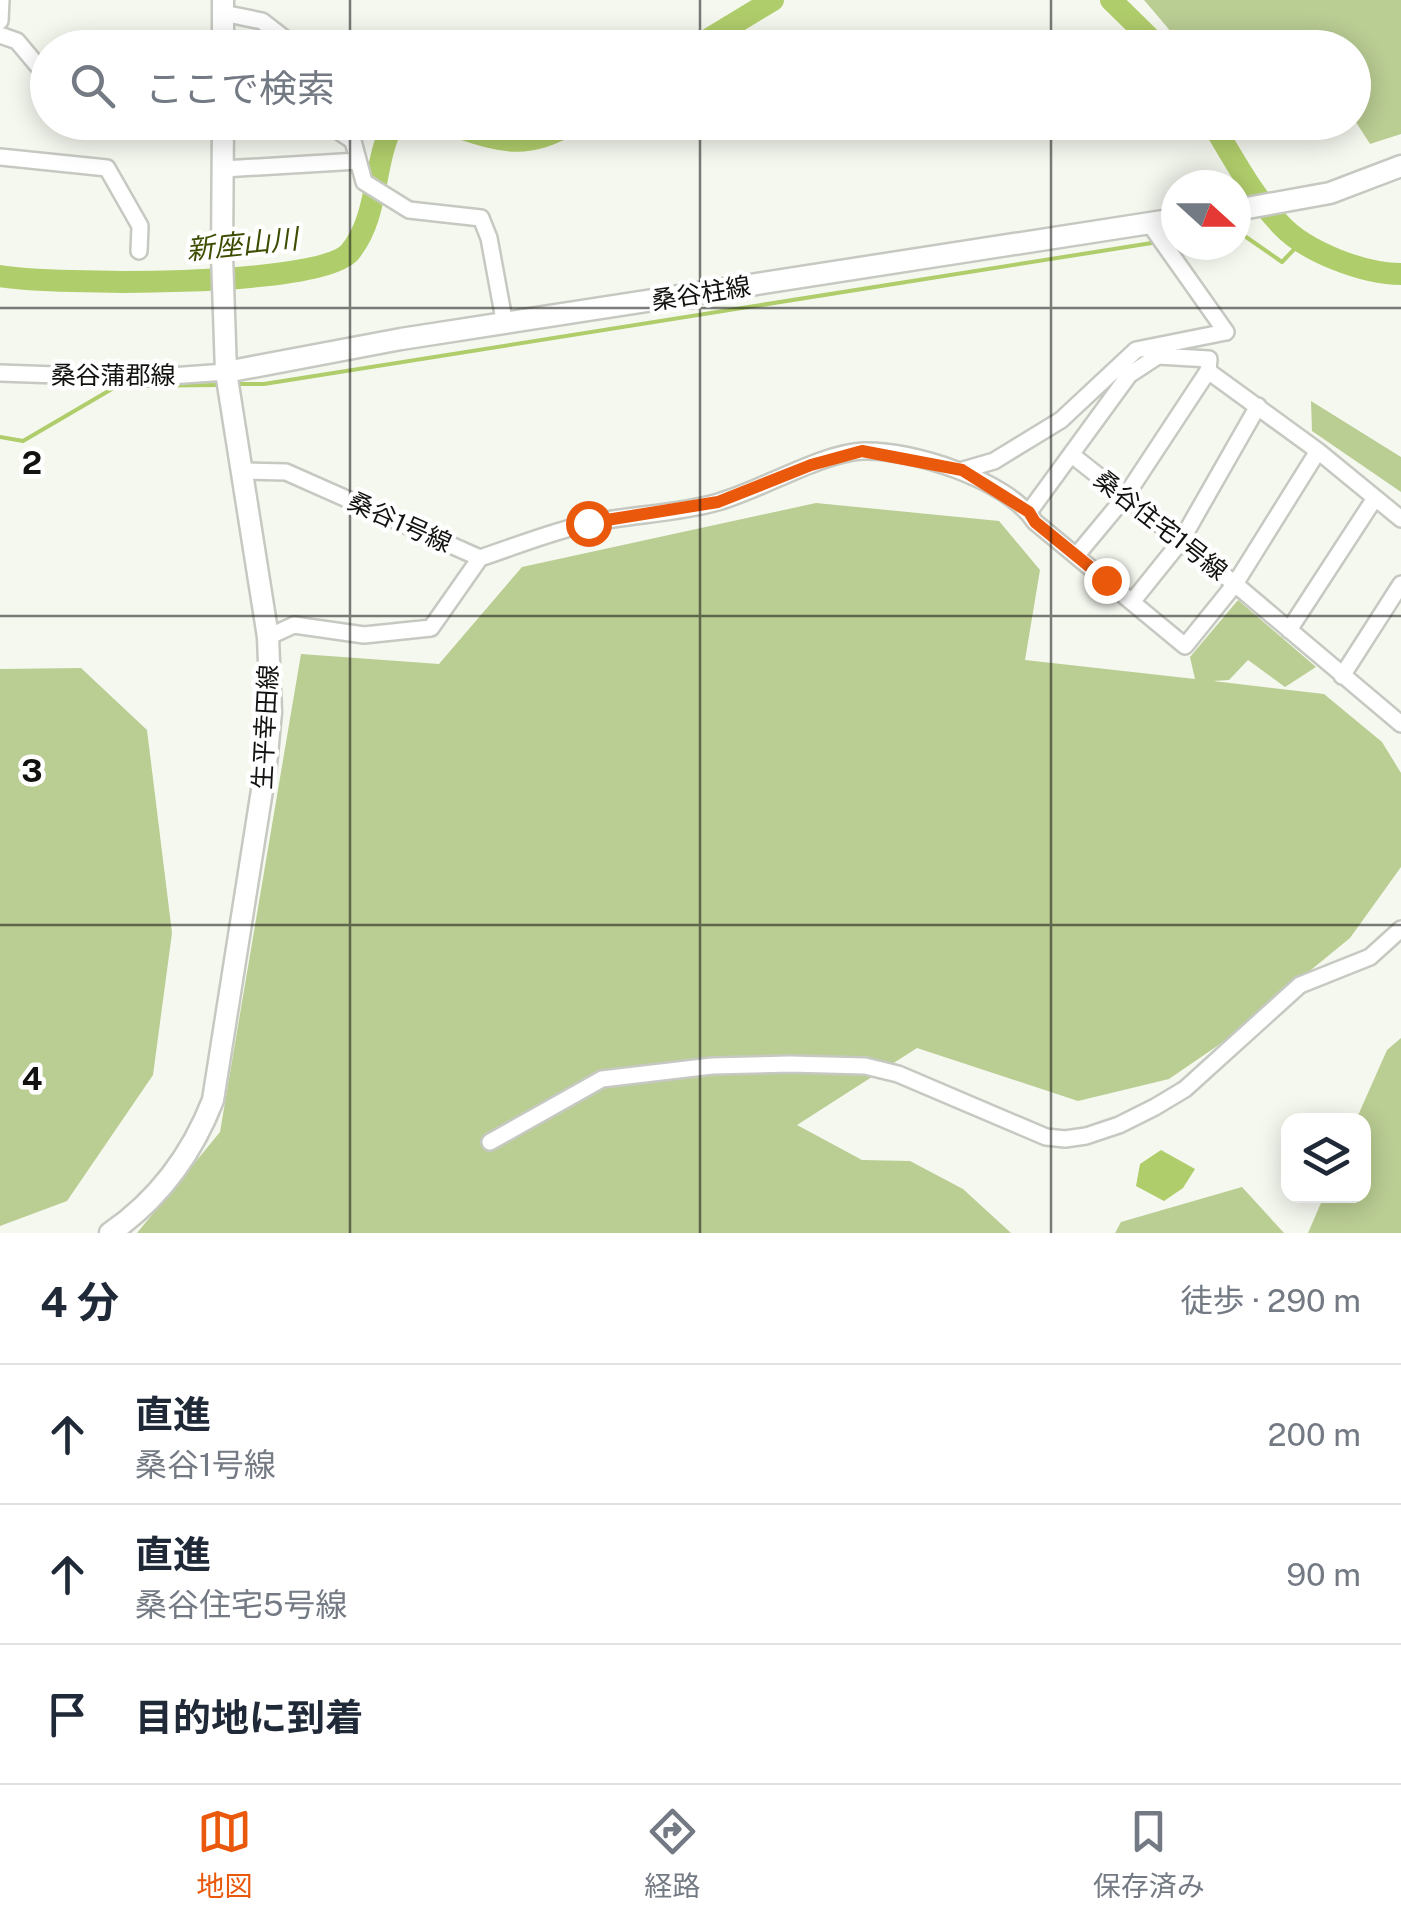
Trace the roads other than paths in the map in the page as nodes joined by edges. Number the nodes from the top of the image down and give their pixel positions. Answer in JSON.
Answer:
{"nodes":[{"id":1,"x":1,"y":0,"type":"edge"},
{"id":2,"x":223,"y":6,"type":"edge"},
{"id":3,"x":0,"y":21,"type":"edge"},
{"id":4,"x":274,"y":30,"type":"edge"},
{"id":5,"x":0,"y":36,"type":"edge"},
{"id":6,"x":30,"y":56,"type":"edge"},
{"id":7,"x":223,"y":140,"type":"edge"},
{"id":8,"x":351,"y":140,"type":"edge"},
{"id":9,"x":0,"y":157,"type":"edge"},
{"id":10,"x":358,"y":161,"type":"junction"},
{"id":11,"x":1401,"y":166,"type":"edge"},
{"id":12,"x":223,"y":169,"type":"junction"},
{"id":13,"x":1251,"y":208,"type":"edge"},
{"id":14,"x":1161,"y":221,"type":"edge"},
{"id":15,"x":1149,"y":223,"type":"junction"},
{"id":16,"x":139,"y":252,"type":"dead end"},
{"id":17,"x":505,"y":325,"type":"junction"},
{"id":18,"x":1226,"y":332,"type":"junction"},
{"id":19,"x":1209,"y":365,"type":"junction"},
{"id":20,"x":226,"y":372,"type":"junction"},
{"id":21,"x":0,"y":373,"type":"edge"},
{"id":22,"x":1258,"y":406,"type":"junction"},
{"id":23,"x":1318,"y":451,"type":"junction"},
{"id":24,"x":1072,"y":455,"type":"junction"},
{"id":25,"x":962,"y":470,"type":"junction"},
{"id":26,"x":242,"y":471,"type":"junction"},
{"id":27,"x":1125,"y":497,"type":"junction"},
{"id":28,"x":1376,"y":498,"type":"junction"},
{"id":29,"x":1029,"y":512,"type":"junction"},
{"id":30,"x":1401,"y":519,"type":"edge"},
{"id":31,"x":1181,"y":541,"type":"junction"},
{"id":32,"x":1076,"y":556,"type":"junction"},
{"id":33,"x":480,"y":558,"type":"junction"},
{"id":34,"x":1235,"y":584,"type":"junction"},
{"id":35,"x":1401,"y":584,"type":"edge"},
{"id":36,"x":1132,"y":602,"type":"junction"},
{"id":37,"x":1289,"y":630,"type":"junction"},
{"id":38,"x":268,"y":638,"type":"junction"},
{"id":39,"x":1342,"y":676,"type":"junction"},
{"id":40,"x":1400,"y":719,"type":"edge"},
{"id":41,"x":1401,"y":929,"type":"edge"},
{"id":42,"x":490,"y":1142,"type":"dead end"},
{"id":43,"x":110,"y":1233,"type":"edge"}],
"edges":[{"from":1,"to":3,"type":"street"},
{"from":2,"to":4,"type":"street"},
{"from":5,"to":6,"type":"street"},
{"from":7,"to":12,"type":"main road","name":"生平幸田線"},
{"from":8,"to":10,"type":"street"},
{"from":9,"to":16,"type":"street"},
{"from":10,"to":12,"type":"street"},
{"from":10,"to":17,"type":"street"},
{"from":11,"to":13,"type":"main road"},
{"from":12,"to":20,"type":"main road","name":"生平幸田線"},
{"from":14,"to":15,"type":"main road","name":"桑谷柱線"},
{"from":15,"to":17,"type":"main road","name":"桑谷柱線"},
{"from":15,"to":18,"type":"street"},
{"from":17,"to":20,"type":"main road","name":"桑谷柱線"},
{"from":18,"to":19,"type":"street"},
{"from":18,"to":25,"type":"street"},
{"from":19,"to":22,"type":"street"},
{"from":19,"to":24,"type":"street","name":"桑谷住宅1号線"},
{"from":19,"to":27,"type":"street"},
{"from":20,"to":21,"type":"street","name":"桑谷蒲郡線"},
{"from":20,"to":26,"type":"main road","name":"生平幸田線"},
{"from":22,"to":23,"type":"street"},
{"from":22,"to":31,"type":"street"},
{"from":23,"to":28,"type":"street"},
{"from":23,"to":34,"type":"street"},
{"from":24,"to":27,"type":"street","name":"桑谷住宅1号線"},
{"from":24,"to":29,"type":"street"},
{"from":25,"to":29,"type":"street"},
{"from":25,"to":33,"type":"street","name":"桑谷1号線"},
{"from":26,"to":33,"type":"street","name":"桑谷1号線"},
{"from":26,"to":38,"type":"main road","name":"生平幸田線"},
{"from":27,"to":31,"type":"street","name":"桑谷住宅1号線"},
{"from":27,"to":32,"type":"street"},
{"from":28,"to":30,"type":"street"},
{"from":28,"to":37,"type":"street"},
{"from":29,"to":32,"type":"street"},
{"from":31,"to":34,"type":"street","name":"桑谷住宅1号線"},
{"from":31,"to":36,"type":"street"},
{"from":32,"to":36,"type":"street"},
{"from":33,"to":38,"type":"street"},
{"from":34,"to":36,"type":"street"},
{"from":34,"to":37,"type":"street","name":"桑谷住宅1号線"},
{"from":35,"to":39,"type":"street"},
{"from":37,"to":39,"type":"street","name":"桑谷住宅1号線"},
{"from":38,"to":43,"type":"main road","name":"生平幸田線"},
{"from":39,"to":40,"type":"street","name":"桑谷住宅1号線"},
{"from":41,"to":42,"type":"street"}]}
